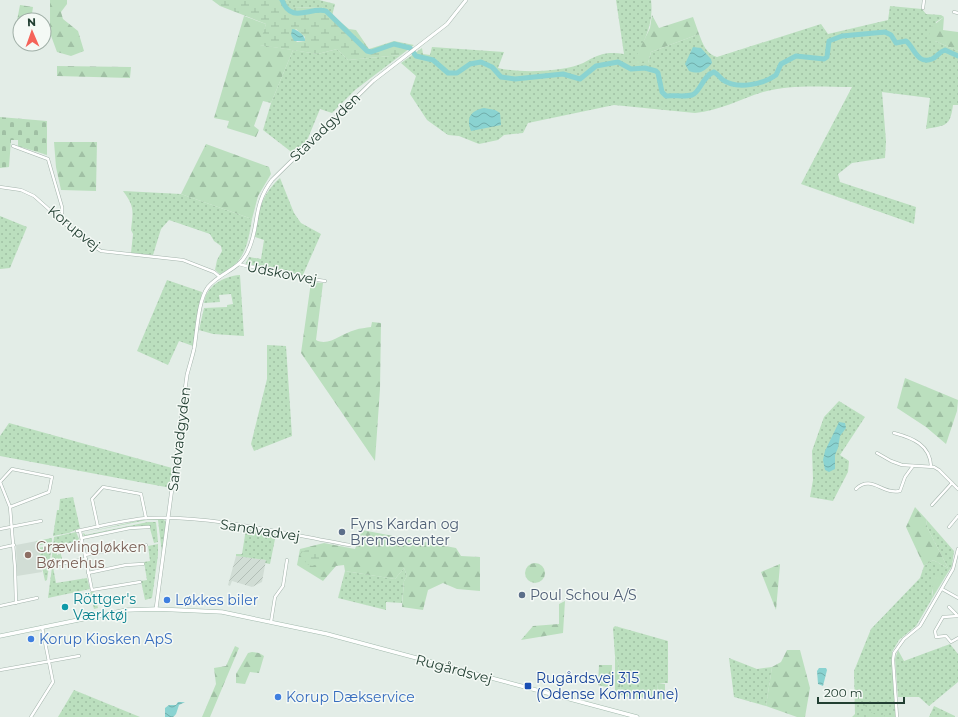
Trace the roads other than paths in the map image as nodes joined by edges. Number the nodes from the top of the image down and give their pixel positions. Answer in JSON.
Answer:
{"nodes":[{"id":1,"x":466,"y":0,"type":"edge"},
{"id":2,"x":924,"y":0,"type":"edge"},
{"id":3,"x":923,"y":8,"type":"dead end"},
{"id":4,"x":954,"y":12,"type":"dead end"},
{"id":5,"x":958,"y":13,"type":"edge"},
{"id":6,"x":13,"y":146,"type":"dead end"},
{"id":7,"x":0,"y":187,"type":"edge"},
{"id":8,"x":59,"y":218,"type":"junction"},
{"id":9,"x":239,"y":264,"type":"junction"},
{"id":10,"x":220,"y":277,"type":"junction"},
{"id":11,"x":325,"y":281,"type":"dead end"},
{"id":12,"x":894,"y":433,"type":"dead end"},
{"id":13,"x":877,"y":453,"type":"dead end"},
{"id":14,"x":913,"y":466,"type":"junction"},
{"id":15,"x":931,"y":466,"type":"junction"},
{"id":16,"x":952,"y":483,"type":"junction"},
{"id":17,"x":856,"y":489,"type":"dead end"},
{"id":18,"x":958,"y":489,"type":"edge"},
{"id":19,"x":932,"y":506,"type":"dead end"},
{"id":20,"x":10,"y":507,"type":"junction"},
{"id":21,"x":958,"y":516,"type":"edge"},
{"id":22,"x":146,"y":518,"type":"junction"},
{"id":23,"x":169,"y":518,"type":"junction"},
{"id":24,"x":41,"y":521,"type":"dead end"},
{"id":25,"x":12,"y":527,"type":"junction"},
{"id":26,"x":98,"y":527,"type":"junction"},
{"id":27,"x":149,"y":527,"type":"dead end"},
{"id":28,"x":949,"y":527,"type":"dead end"},
{"id":29,"x":0,"y":530,"type":"edge"},
{"id":30,"x":82,"y":540,"type":"junction"},
{"id":31,"x":146,"y":545,"type":"dead end"},
{"id":32,"x":350,"y":545,"type":"dead end"},
{"id":33,"x":14,"y":546,"type":"junction"},
{"id":34,"x":56,"y":547,"type":"dead end"},
{"id":35,"x":0,"y":548,"type":"edge"},
{"id":36,"x":958,"y":549,"type":"edge"},
{"id":37,"x":85,"y":557,"type":"junction"},
{"id":38,"x":287,"y":560,"type":"dead end"},
{"id":39,"x":143,"y":564,"type":"dead end"},
{"id":40,"x":54,"y":565,"type":"dead end"},
{"id":41,"x":88,"y":573,"type":"junction"},
{"id":42,"x":140,"y":582,"type":"dead end"},
{"id":43,"x":942,"y":589,"type":"junction"},
{"id":44,"x":37,"y":598,"type":"dead end"},
{"id":45,"x":958,"y":598,"type":"edge"},
{"id":46,"x":16,"y":603,"type":"junction"},
{"id":47,"x":0,"y":606,"type":"edge"},
{"id":48,"x":949,"y":607,"type":"dead end"},
{"id":49,"x":156,"y":609,"type":"junction"},
{"id":50,"x":958,"y":616,"type":"edge"},
{"id":51,"x":271,"y":622,"type":"junction"},
{"id":52,"x":42,"y":627,"type":"junction"},
{"id":53,"x":0,"y":636,"type":"edge"},
{"id":54,"x":958,"y":638,"type":"edge"},
{"id":55,"x":79,"y":656,"type":"dead end"},
{"id":56,"x":49,"y":661,"type":"junction"},
{"id":57,"x":0,"y":670,"type":"edge"},
{"id":58,"x":31,"y":717,"type":"edge"},
{"id":59,"x":637,"y":717,"type":"edge"},
{"id":60,"x":897,"y":717,"type":"edge"}],
"edges":[{"from":1,"to":9,"type":"street","name":"Stavadgyden"},
{"from":2,"to":3,"type":"street"},
{"from":4,"to":5,"type":"street"},
{"from":6,"to":8,"type":"street"},
{"from":7,"to":8,"type":"street","name":"Korupvej"},
{"from":8,"to":10,"type":"street","name":"Korupvej"},
{"from":9,"to":10,"type":"street","name":"Stavadgyden"},
{"from":9,"to":11,"type":"street","name":"Udskovvej"},
{"from":10,"to":23,"type":"street","name":"Sandvadgyden"},
{"from":12,"to":15,"type":"street"},
{"from":13,"to":14,"type":"street"},
{"from":14,"to":15,"type":"street"},
{"from":14,"to":17,"type":"street"},
{"from":15,"to":16,"type":"street"},
{"from":16,"to":18,"type":"street"},
{"from":16,"to":19,"type":"street"},
{"from":20,"to":20,"type":"street"},
{"from":20,"to":25,"type":"street"},
{"from":21,"to":28,"type":"street"},
{"from":22,"to":23,"type":"street","name":"Sandvadvej"},
{"from":22,"to":26,"type":"street","name":"Sandvadvej"},
{"from":22,"to":26,"type":"street"},
{"from":23,"to":32,"type":"street","name":"Sandvadvej"},
{"from":23,"to":49,"type":"street","name":"Sandvadgyden"},
{"from":24,"to":25,"type":"street"},
{"from":25,"to":29,"type":"street"},
{"from":25,"to":33,"type":"street"},
{"from":26,"to":30,"type":"street","name":"Sandvadvej"},
{"from":27,"to":30,"type":"street"},
{"from":30,"to":34,"type":"street"},
{"from":30,"to":37,"type":"street"},
{"from":31,"to":37,"type":"street"},
{"from":33,"to":35,"type":"street"},
{"from":33,"to":46,"type":"street"},
{"from":36,"to":43,"type":"street"},
{"from":37,"to":40,"type":"street"},
{"from":37,"to":41,"type":"street"},
{"from":38,"to":51,"type":"street"},
{"from":39,"to":41,"type":"street"},
{"from":41,"to":42,"type":"street"},
{"from":43,"to":45,"type":"street"},
{"from":43,"to":60,"type":"street"},
{"from":44,"to":46,"type":"street"},
{"from":46,"to":47,"type":"street"},
{"from":48,"to":50,"type":"street"},
{"from":49,"to":51,"type":"main road","name":"Rugårdsvej"},
{"from":49,"to":52,"type":"main road","name":"Rugårdsvej"},
{"from":50,"to":54,"type":"street"},
{"from":51,"to":59,"type":"main road","name":"Rugårdsvej"},
{"from":52,"to":53,"type":"main road","name":"Rugårdsvej"},
{"from":52,"to":56,"type":"street"},
{"from":55,"to":56,"type":"street"},
{"from":56,"to":57,"type":"street"},
{"from":56,"to":58,"type":"street"}]}
